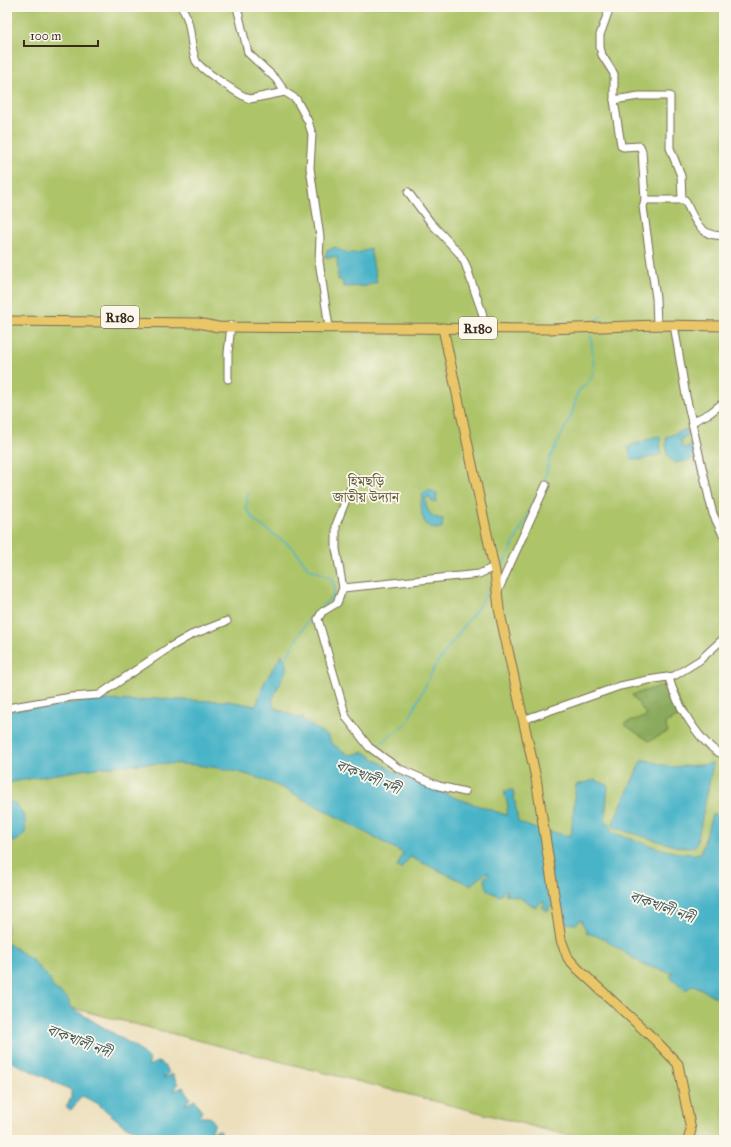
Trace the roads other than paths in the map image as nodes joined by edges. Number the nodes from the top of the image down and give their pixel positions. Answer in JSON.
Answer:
{"nodes":[{"id":1,"x":181,"y":7,"type":"edge"},
{"id":2,"x":237,"y":7,"type":"edge"},
{"id":3,"x":610,"y":7,"type":"edge"},
{"id":4,"x":285,"y":92,"type":"junction"},
{"id":5,"x":614,"y":100,"type":"junction"},
{"id":6,"x":408,"y":192,"type":"dead end"},
{"id":7,"x":682,"y":199,"type":"junction"},
{"id":8,"x":645,"y":200,"type":"junction"},
{"id":9,"x":724,"y":235,"type":"edge"},
{"id":10,"x":7,"y":317,"type":"edge"},
{"id":11,"x":7,"y":321,"type":"edge"},
{"id":12,"x":231,"y":325,"type":"junction"},
{"id":13,"x":657,"y":325,"type":"junction"},
{"id":14,"x":674,"y":325,"type":"junction"},
{"id":15,"x":724,"y":326,"type":"edge"},
{"id":16,"x":329,"y":327,"type":"junction"},
{"id":17,"x":443,"y":328,"type":"junction"},
{"id":18,"x":484,"y":328,"type":"junction"},
{"id":19,"x":228,"y":378,"type":"dead end"},
{"id":20,"x":724,"y":402,"type":"edge"},
{"id":21,"x":692,"y":422,"type":"junction"},
{"id":22,"x":355,"y":477,"type":"dead end"},
{"id":23,"x":546,"y":485,"type":"dead end"},
{"id":24,"x":724,"y":537,"type":"edge"},
{"id":25,"x":494,"y":570,"type":"junction"},
{"id":26,"x":343,"y":588,"type":"junction"},
{"id":27,"x":497,"y":593,"type":"junction"},
{"id":28,"x":227,"y":621,"type":"dead end"},
{"id":29,"x":724,"y":638,"type":"edge"},
{"id":30,"x":669,"y":678,"type":"junction"},
{"id":31,"x":7,"y":708,"type":"edge"},
{"id":32,"x":523,"y":720,"type":"junction"},
{"id":33,"x":724,"y":755,"type":"edge"},
{"id":34,"x":465,"y":792,"type":"dead end"},
{"id":35,"x":688,"y":1140,"type":"edge"}],
"edges":[{"from":1,"to":4,"type":"street"},
{"from":2,"to":4,"type":"street"},
{"from":3,"to":5,"type":"street"},
{"from":4,"to":16,"type":"street"},
{"from":5,"to":7,"type":"street"},
{"from":5,"to":8,"type":"street"},
{"from":6,"to":18,"type":"street"},
{"from":7,"to":8,"type":"street"},
{"from":7,"to":9,"type":"street"},
{"from":8,"to":13,"type":"street"},
{"from":10,"to":12,"type":"main road","number":"R180"},
{"from":11,"to":12,"type":"main road","number":"R180"},
{"from":12,"to":16,"type":"main road","number":"R180"},
{"from":12,"to":19,"type":"street"},
{"from":13,"to":14,"type":"main road","number":"R180"},
{"from":13,"to":18,"type":"main road","number":"R180"},
{"from":14,"to":15,"type":"main road","number":"R180"},
{"from":14,"to":21,"type":"street"},
{"from":16,"to":17,"type":"main road","number":"R180"},
{"from":17,"to":18,"type":"main road","number":"R180"},
{"from":17,"to":25,"type":"main road"},
{"from":20,"to":21,"type":"street"},
{"from":21,"to":24,"type":"street"},
{"from":22,"to":26,"type":"street"},
{"from":23,"to":27,"type":"street"},
{"from":25,"to":26,"type":"street"},
{"from":25,"to":27,"type":"main road"},
{"from":26,"to":34,"type":"street"},
{"from":27,"to":32,"type":"main road"},
{"from":28,"to":31,"type":"street"},
{"from":29,"to":30,"type":"street"},
{"from":30,"to":32,"type":"street"},
{"from":30,"to":33,"type":"street"},
{"from":32,"to":35,"type":"main road"}]}
